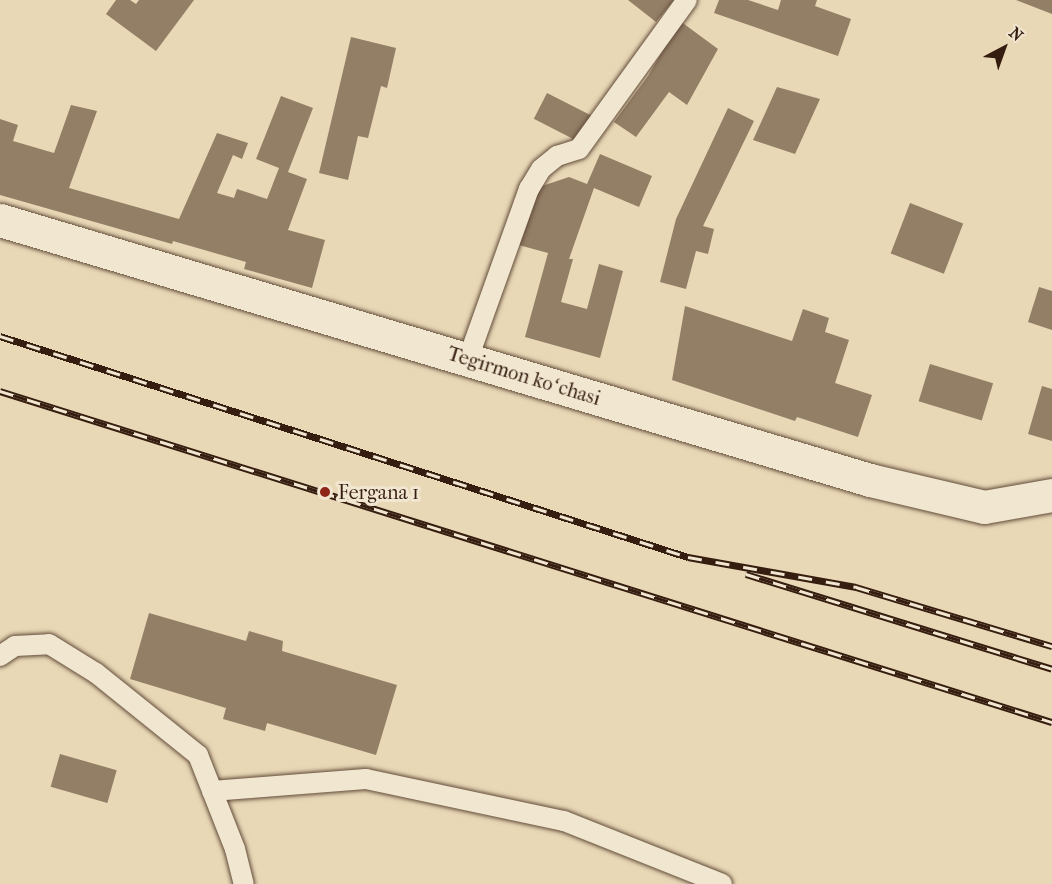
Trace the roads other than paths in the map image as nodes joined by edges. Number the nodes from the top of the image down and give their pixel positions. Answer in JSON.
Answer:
{"nodes":[{"id":1,"x":687,"y":0,"type":"edge"},
{"id":2,"x":0,"y":220,"type":"edge"},
{"id":3,"x":468,"y":359,"type":"junction"},
{"id":4,"x":1052,"y":495,"type":"edge"},
{"id":5,"x":0,"y":656,"type":"edge"},
{"id":6,"x":212,"y":791,"type":"junction"},
{"id":7,"x":244,"y":884,"type":"edge"},
{"id":8,"x":722,"y":884,"type":"edge"}],
"edges":[{"from":1,"to":3,"type":"lane"},
{"from":2,"to":3,"type":"street","name":"Tegirmon koʻchasi"},
{"from":3,"to":4,"type":"street","name":"Tegirmon koʻchasi"},
{"from":5,"to":6,"type":"lane"},
{"from":6,"to":7,"type":"lane"},
{"from":6,"to":8,"type":"lane"}]}
